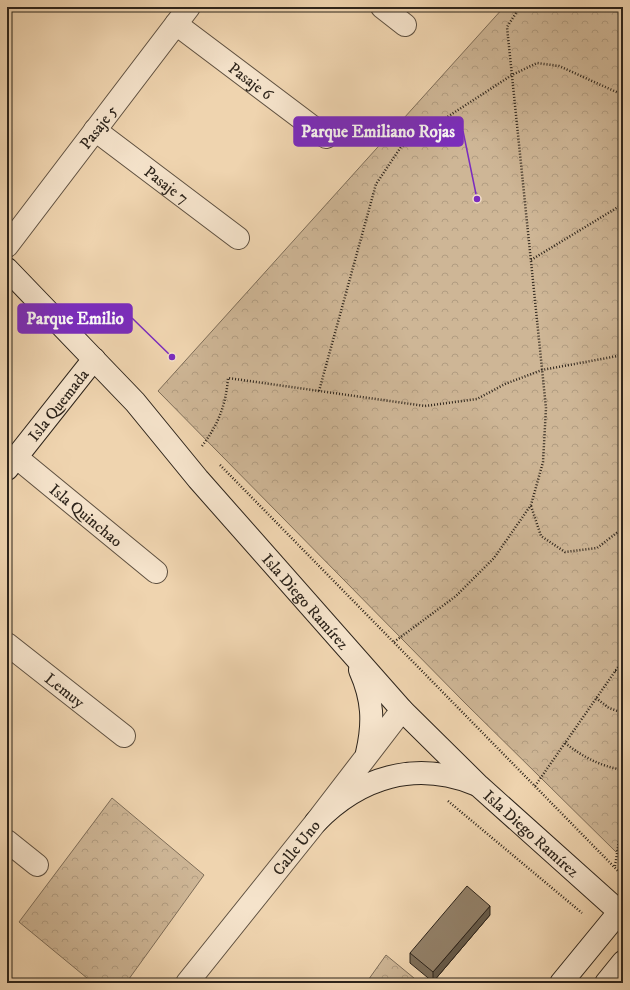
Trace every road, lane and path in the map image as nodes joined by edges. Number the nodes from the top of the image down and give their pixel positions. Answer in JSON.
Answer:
{"nodes":[{"id":1,"x":189,"y":7,"type":"edge"},
{"id":2,"x":382,"y":7,"type":"edge"},
{"id":3,"x":520,"y":7,"type":"edge"},
{"id":4,"x":176,"y":24,"type":"junction"},
{"id":5,"x":405,"y":25,"type":"dead end"},
{"id":6,"x":512,"y":75,"type":"junction"},
{"id":7,"x":623,"y":95,"type":"edge"},
{"id":8,"x":95,"y":130,"type":"junction"},
{"id":9,"x":326,"y":137,"type":"dead end"},
{"id":10,"x":623,"y":204,"type":"edge"},
{"id":11,"x":238,"y":238,"type":"dead end"},
{"id":12,"x":7,"y":246,"type":"edge"},
{"id":13,"x":531,"y":260,"type":"junction"},
{"id":14,"x":7,"y":269,"type":"edge"},
{"id":15,"x":623,"y":355,"type":"edge"},
{"id":16,"x":94,"y":359,"type":"junction"},
{"id":17,"x":542,"y":370,"type":"junction"},
{"id":18,"x":319,"y":391,"type":"junction"},
{"id":19,"x":196,"y":441,"type":"dead end"},
{"id":20,"x":202,"y":446,"type":"junction"},
{"id":21,"x":207,"y":452,"type":"dead end"},
{"id":22,"x":12,"y":463,"type":"edge"},
{"id":23,"x":218,"y":463,"type":"dead end"},
{"id":24,"x":531,"y":505,"type":"junction"},
{"id":25,"x":623,"y":528,"type":"edge"},
{"id":26,"x":156,"y":572,"type":"dead end"},
{"id":27,"x":394,"y":642,"type":"junction"},
{"id":28,"x":7,"y":644,"type":"edge"},
{"id":29,"x":349,"y":650,"type":"junction"},
{"id":30,"x":623,"y":660,"type":"edge"},
{"id":31,"x":615,"y":671,"type":"junction"},
{"id":32,"x":623,"y":672,"type":"edge"},
{"id":33,"x":596,"y":698,"type":"junction"},
{"id":34,"x":402,"y":710,"type":"junction"},
{"id":35,"x":623,"y":713,"type":"edge"},
{"id":36,"x":124,"y":736,"type":"dead end"},
{"id":37,"x":565,"y":744,"type":"junction"},
{"id":38,"x":367,"y":753,"type":"junction"},
{"id":39,"x":623,"y":770,"type":"edge"},
{"id":40,"x":479,"y":786,"type":"junction"},
{"id":41,"x":535,"y":786,"type":"junction"},
{"id":42,"x":443,"y":798,"type":"dead end"},
{"id":43,"x":623,"y":817,"type":"edge"},
{"id":44,"x":316,"y":822,"type":"junction"},
{"id":45,"x":7,"y":841,"type":"edge"},
{"id":46,"x":37,"y":865,"type":"dead end"},
{"id":47,"x":614,"y":867,"type":"junction"},
{"id":48,"x":623,"y":876,"type":"edge"},
{"id":49,"x":622,"y":911,"type":"edge"},
{"id":50,"x":587,"y":918,"type":"dead end"},
{"id":51,"x":623,"y":962,"type":"edge"},
{"id":52,"x":187,"y":983,"type":"edge"},
{"id":53,"x":561,"y":983,"type":"edge"},
{"id":54,"x":606,"y":983,"type":"edge"}],
"edges":[{"from":1,"to":4,"type":"street","name":"Pasaje 5"},
{"from":2,"to":5,"type":"street"},
{"from":3,"to":6,"type":"path"},
{"from":4,"to":8,"type":"street","name":"Pasaje 5"},
{"from":4,"to":9,"type":"street","name":"Pasaje 6"},
{"from":6,"to":7,"type":"path"},
{"from":6,"to":13,"type":"path"},
{"from":6,"to":18,"type":"path"},
{"from":8,"to":11,"type":"street","name":"Pasaje 7"},
{"from":8,"to":12,"type":"street","name":"Pasaje 5"},
{"from":10,"to":13,"type":"path"},
{"from":13,"to":17,"type":"path"},
{"from":14,"to":16,"type":"street","name":"Isla Diego Ramírez"},
{"from":15,"to":17,"type":"path"},
{"from":16,"to":22,"type":"street","name":"Isla Quemada"},
{"from":16,"to":29,"type":"street","name":"Isla Diego Ramírez"},
{"from":17,"to":18,"type":"path"},
{"from":17,"to":24,"type":"path"},
{"from":18,"to":20,"type":"path"},
{"from":19,"to":20,"type":"path"},
{"from":20,"to":21,"type":"path"},
{"from":22,"to":26,"type":"street","name":"Isla Quinchao"},
{"from":23,"to":27,"type":"path"},
{"from":24,"to":25,"type":"path"},
{"from":24,"to":27,"type":"path"},
{"from":27,"to":41,"type":"path"},
{"from":28,"to":36,"type":"street","name":"Lemuy"},
{"from":29,"to":34,"type":"street","name":"Isla Diego Ramírez"},
{"from":29,"to":38,"type":"street"},
{"from":30,"to":31,"type":"path"},
{"from":31,"to":32,"type":"path"},
{"from":31,"to":33,"type":"path"},
{"from":33,"to":35,"type":"path"},
{"from":33,"to":37,"type":"path"},
{"from":34,"to":38,"type":"street","name":"Calle Uno"},
{"from":34,"to":40,"type":"street","name":"Isla Diego Ramírez"},
{"from":37,"to":39,"type":"path"},
{"from":37,"to":41,"type":"path"},
{"from":38,"to":44,"type":"street","name":"Calle Uno"},
{"from":40,"to":44,"type":"street"},
{"from":40,"to":49,"type":"street","name":"Isla Diego Ramírez"},
{"from":41,"to":47,"type":"path"},
{"from":42,"to":50,"type":"path"},
{"from":43,"to":47,"type":"path"},
{"from":44,"to":52,"type":"street","name":"Calle Uno"},
{"from":45,"to":46,"type":"street"},
{"from":47,"to":48,"type":"path"},
{"from":49,"to":53,"type":"street"},
{"from":51,"to":54,"type":"street"}]}
